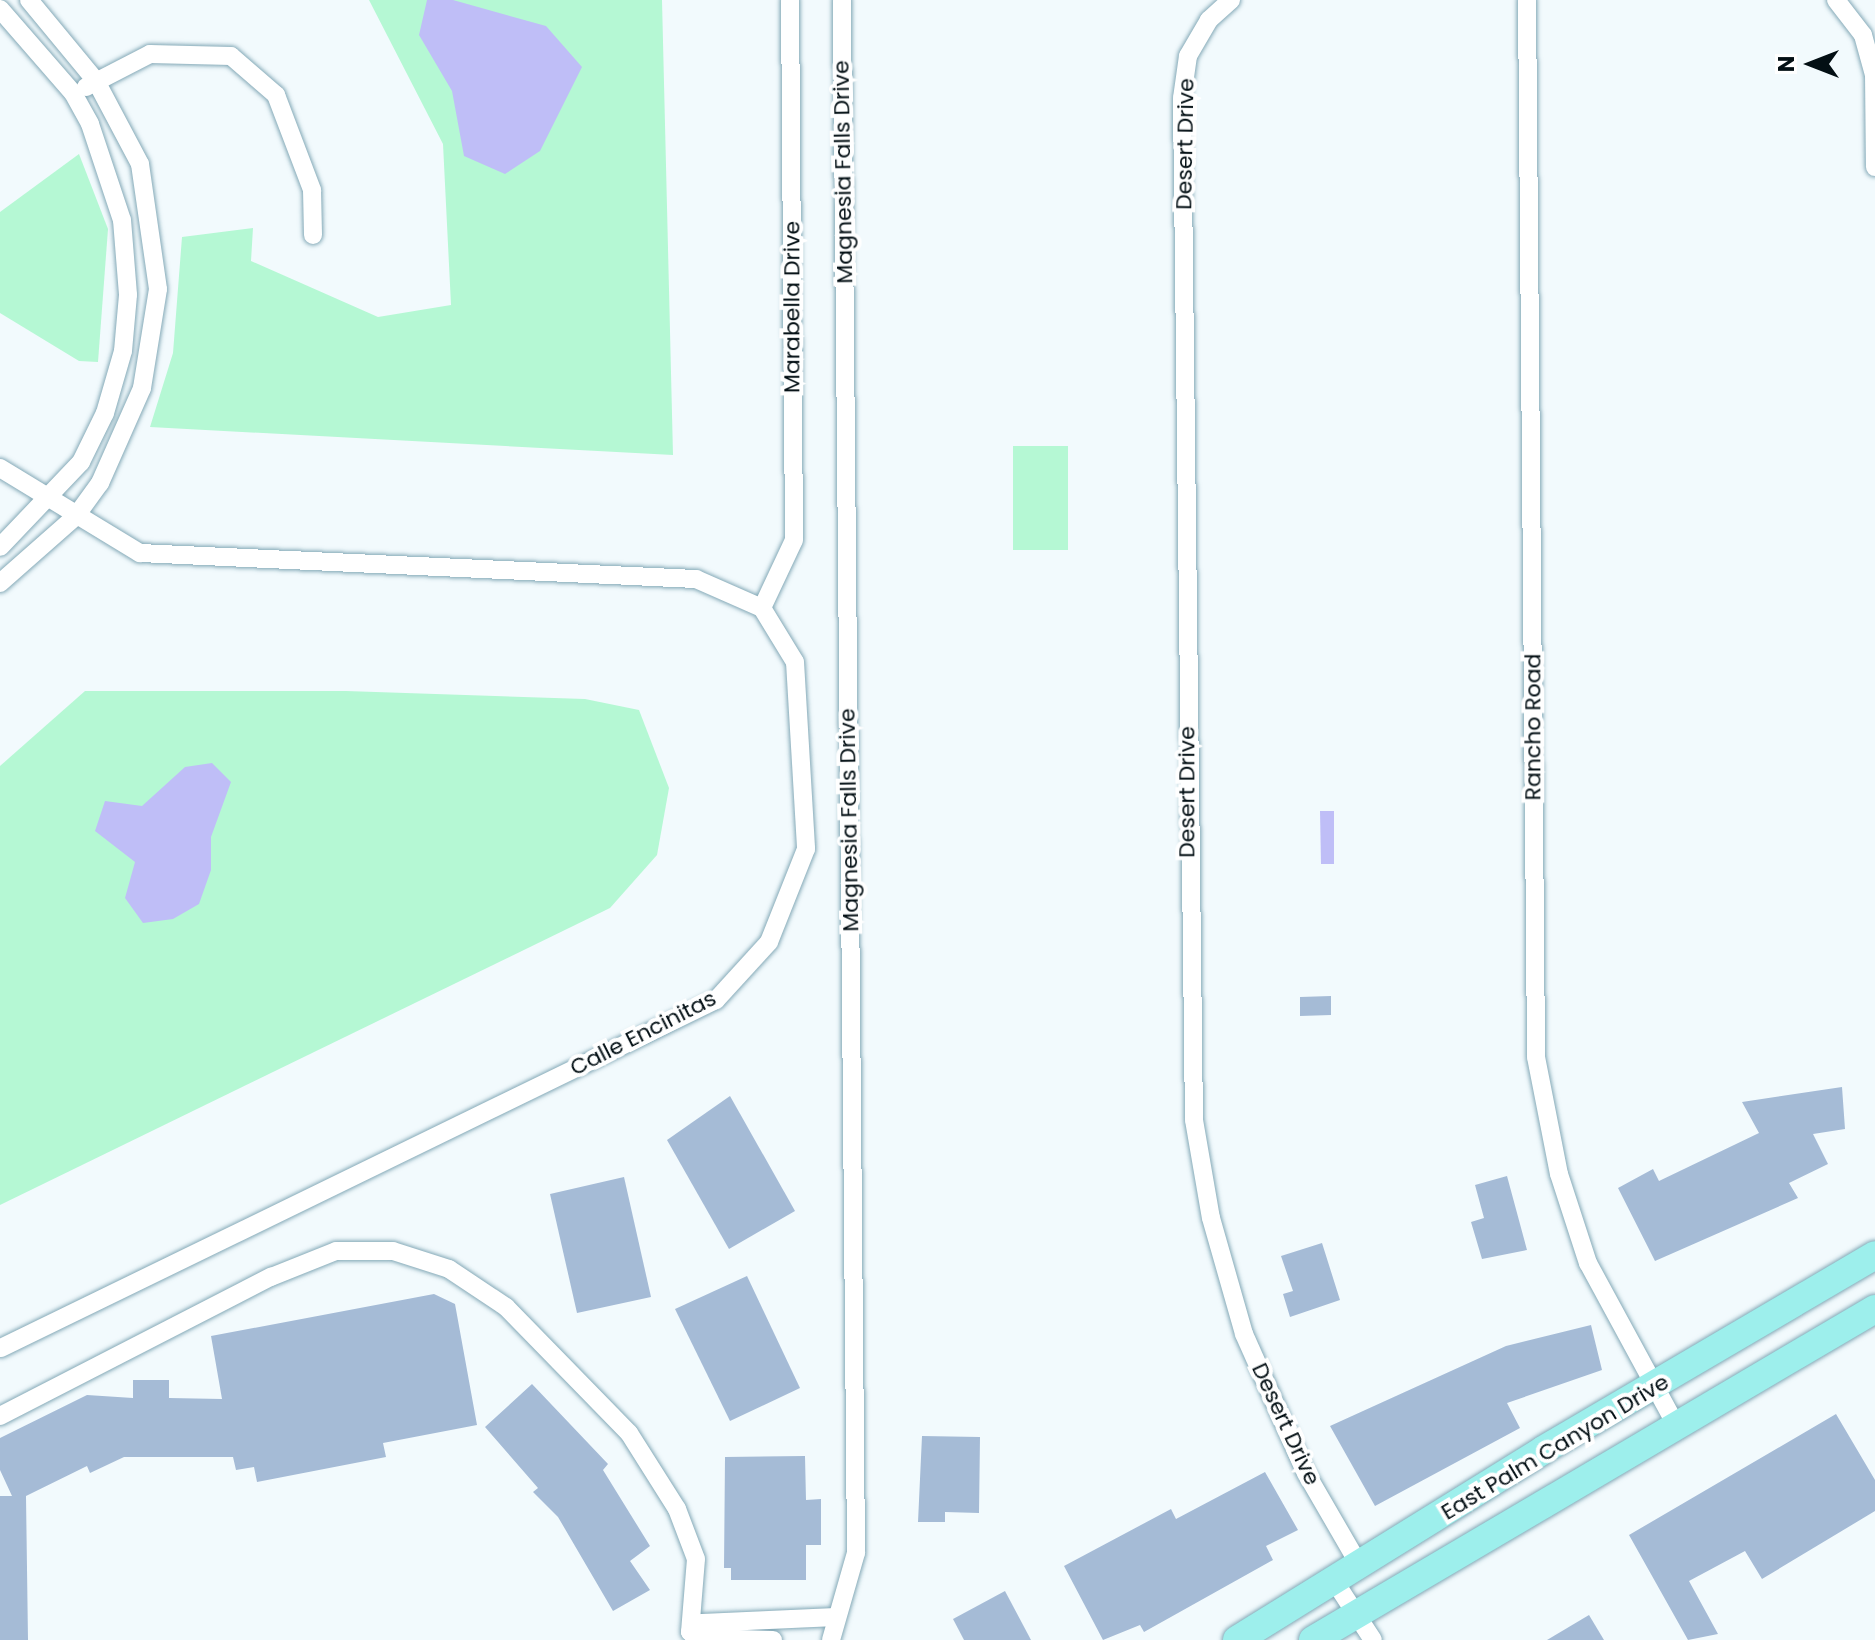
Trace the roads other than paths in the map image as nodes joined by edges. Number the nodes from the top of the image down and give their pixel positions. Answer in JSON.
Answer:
{"nodes":[{"id":1,"x":29,"y":0,"type":"edge"},
{"id":2,"x":790,"y":0,"type":"edge"},
{"id":3,"x":842,"y":0,"type":"edge"},
{"id":4,"x":1231,"y":0,"type":"edge"},
{"id":5,"x":1527,"y":0,"type":"edge"},
{"id":6,"x":1836,"y":0,"type":"edge"},
{"id":7,"x":0,"y":9,"type":"edge"},
{"id":8,"x":96,"y":81,"type":"junction"},
{"id":9,"x":73,"y":93,"type":"junction"},
{"id":10,"x":1875,"y":167,"type":"edge"},
{"id":11,"x":313,"y":235,"type":"dead end"},
{"id":12,"x":0,"y":468,"type":"edge"},
{"id":13,"x":49,"y":500,"type":"junction"},
{"id":14,"x":76,"y":516,"type":"junction"},
{"id":15,"x":0,"y":547,"type":"edge"},
{"id":16,"x":0,"y":583,"type":"edge"},
{"id":17,"x":762,"y":608,"type":"junction"},
{"id":18,"x":1875,"y":1255,"type":"edge"},
{"id":19,"x":1875,"y":1309,"type":"edge"},
{"id":20,"x":1,"y":1348,"type":"edge"},
{"id":21,"x":1657,"y":1386,"type":"junction"},
{"id":22,"x":0,"y":1416,"type":"edge"},
{"id":23,"x":1676,"y":1425,"type":"junction"},
{"id":24,"x":1360,"y":1566,"type":"junction"},
{"id":25,"x":1335,"y":1582,"type":"junction"},
{"id":26,"x":1355,"y":1613,"type":"junction"},
{"id":27,"x":836,"y":1617,"type":"junction"},
{"id":28,"x":690,"y":1632,"type":"junction"},
{"id":29,"x":828,"y":1639,"type":"edge"},
{"id":30,"x":773,"y":1640,"type":"edge"},
{"id":31,"x":1237,"y":1640,"type":"edge"},
{"id":32,"x":1313,"y":1640,"type":"edge"},
{"id":33,"x":1373,"y":1640,"type":"edge"}],
"edges":[{"from":1,"to":8,"type":"street"},
{"from":2,"to":17,"type":"street","name":"Marabella Drive"},
{"from":3,"to":27,"type":"street","name":"Magnesia Falls Drive"},
{"from":4,"to":24,"type":"street","name":"Desert Drive"},
{"from":5,"to":21,"type":"street","name":"Rancho Road"},
{"from":6,"to":10,"type":"street"},
{"from":7,"to":9,"type":"street"},
{"from":8,"to":9,"type":"street"},
{"from":8,"to":11,"type":"street"},
{"from":8,"to":14,"type":"street"},
{"from":9,"to":13,"type":"street"},
{"from":12,"to":13,"type":"street"},
{"from":13,"to":14,"type":"street"},
{"from":13,"to":15,"type":"street"},
{"from":14,"to":16,"type":"street"},
{"from":14,"to":17,"type":"street"},
{"from":17,"to":20,"type":"street","name":"Calle Encinitas"},
{"from":18,"to":21,"type":"main road","name":"East Palm Canyon Drive"},
{"from":19,"to":23,"type":"main road","name":"East Palm Canyon Drive"},
{"from":21,"to":23,"type":"street","name":"Rancho Road"},
{"from":21,"to":24,"type":"main road","name":"East Palm Canyon Drive"},
{"from":22,"to":28,"type":"street"},
{"from":23,"to":26,"type":"main road","name":"East Palm Canyon Drive"},
{"from":24,"to":25,"type":"main road","name":"East Palm Canyon Drive"},
{"from":25,"to":26,"type":"street"},
{"from":25,"to":31,"type":"main road","name":"East Palm Canyon Drive"},
{"from":26,"to":32,"type":"main road","name":"East Palm Canyon Drive"},
{"from":26,"to":33,"type":"street"},
{"from":27,"to":28,"type":"street"},
{"from":27,"to":29,"type":"street","name":"Magnesia Falls Drive"},
{"from":28,"to":30,"type":"street"}]}
